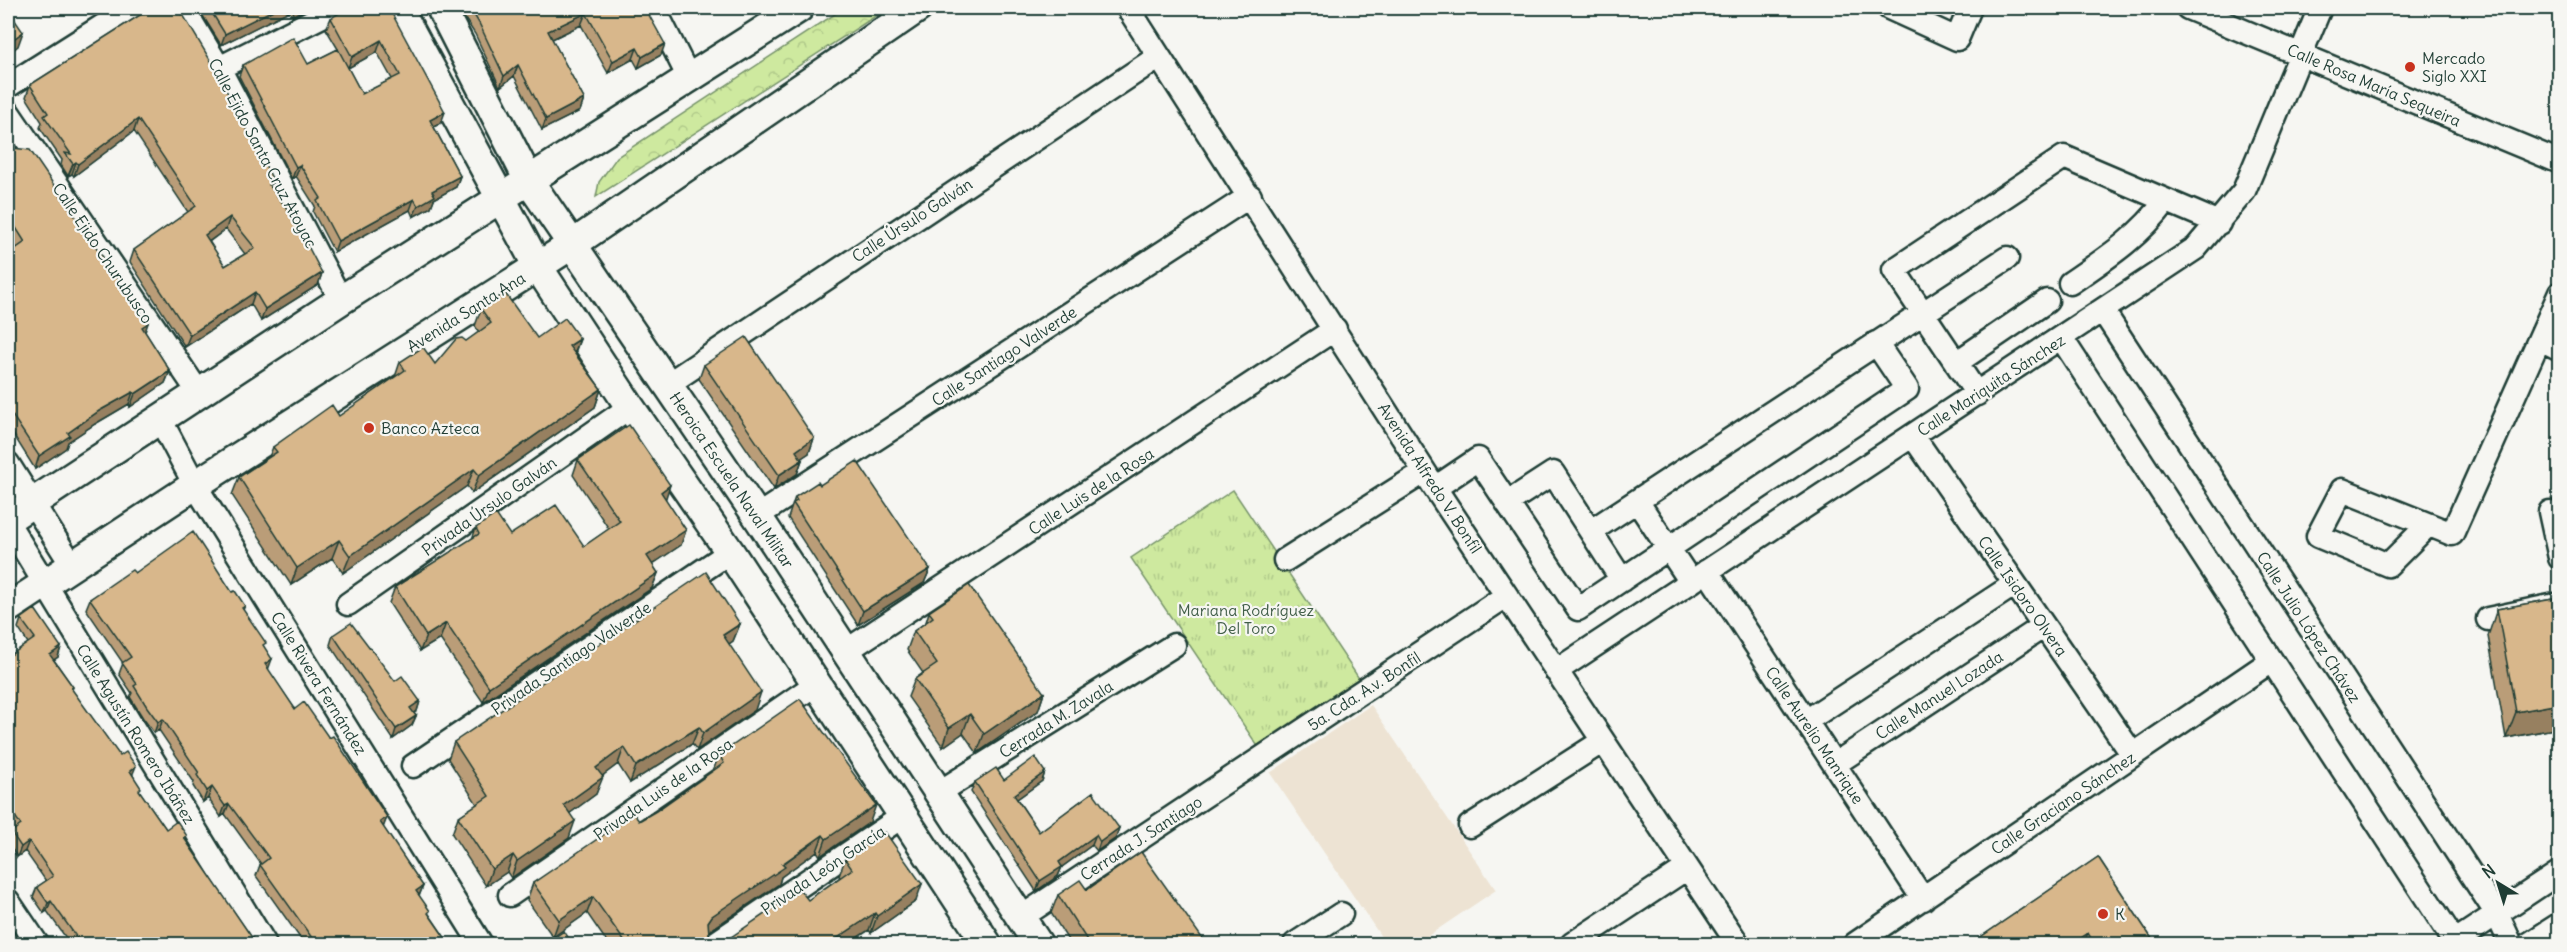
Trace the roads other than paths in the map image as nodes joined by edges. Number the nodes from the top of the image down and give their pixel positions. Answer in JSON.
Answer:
{"nodes":[{"id":1,"x":131,"y":8,"type":"edge"},
{"id":2,"x":183,"y":8,"type":"edge"},
{"id":3,"x":338,"y":8,"type":"edge"},
{"id":4,"x":398,"y":8,"type":"edge"},
{"id":5,"x":441,"y":8,"type":"edge"},
{"id":6,"x":654,"y":8,"type":"edge"},
{"id":7,"x":800,"y":8,"type":"edge"},
{"id":8,"x":918,"y":8,"type":"edge"},
{"id":9,"x":1128,"y":8,"type":"edge"},
{"id":10,"x":1889,"y":8,"type":"edge"},
{"id":11,"x":1970,"y":8,"type":"edge"},
{"id":12,"x":2188,"y":8,"type":"edge"},
{"id":13,"x":2320,"y":8,"type":"edge"},
{"id":14,"x":2301,"y":55,"type":"junction"},
{"id":15,"x":1158,"y":57,"type":"junction"},
{"id":16,"x":219,"y":68,"type":"junction"},
{"id":17,"x":690,"y":80,"type":"junction"},
{"id":18,"x":8,"y":86,"type":"edge"},
{"id":19,"x":8,"y":112,"type":"edge"},
{"id":20,"x":2559,"y":162,"type":"edge"},
{"id":21,"x":529,"y":181,"type":"junction"},
{"id":22,"x":1250,"y":196,"type":"junction"},
{"id":23,"x":502,"y":199,"type":"junction"},
{"id":24,"x":2166,"y":201,"type":"junction"},
{"id":25,"x":2219,"y":223,"type":"junction"},
{"id":26,"x":573,"y":244,"type":"junction"},
{"id":27,"x":2007,"y":258,"type":"dead end"},
{"id":28,"x":538,"y":267,"type":"junction"},
{"id":29,"x":2070,"y":284,"type":"dead end"},
{"id":30,"x":2559,"y":293,"type":"edge"},
{"id":31,"x":341,"y":300,"type":"junction"},
{"id":32,"x":2047,"y":301,"type":"dead end"},
{"id":33,"x":2103,"y":311,"type":"junction"},
{"id":34,"x":1923,"y":313,"type":"junction"},
{"id":35,"x":1335,"y":329,"type":"junction"},
{"id":36,"x":2061,"y":339,"type":"junction"},
{"id":37,"x":1876,"y":343,"type":"junction"},
{"id":38,"x":2550,"y":344,"type":"edge"},
{"id":39,"x":1956,"y":363,"type":"junction"},
{"id":40,"x":668,"y":384,"type":"junction"},
{"id":41,"x":199,"y":393,"type":"junction"},
{"id":42,"x":1977,"y":394,"type":"junction"},
{"id":43,"x":630,"y":407,"type":"junction"},
{"id":44,"x":160,"y":419,"type":"junction"},
{"id":45,"x":1913,"y":436,"type":"junction"},
{"id":46,"x":8,"y":464,"type":"edge"},
{"id":47,"x":1429,"y":480,"type":"junction"},
{"id":48,"x":195,"y":485,"type":"junction"},
{"id":49,"x":1637,"y":501,"type":"junction"},
{"id":50,"x":33,"y":502,"type":"junction"},
{"id":51,"x":1508,"y":503,"type":"junction"},
{"id":52,"x":2550,"y":512,"type":"dead end"},
{"id":53,"x":757,"y":516,"type":"junction"},
{"id":54,"x":8,"y":521,"type":"edge"},
{"id":55,"x":2428,"y":525,"type":"dead end"},
{"id":56,"x":1591,"y":531,"type":"junction"},
{"id":57,"x":1669,"y":548,"type":"junction"},
{"id":58,"x":730,"y":552,"type":"junction"},
{"id":59,"x":2559,"y":558,"type":"edge"},
{"id":60,"x":1285,"y":560,"type":"dead end"},
{"id":61,"x":72,"y":565,"type":"junction"},
{"id":62,"x":1699,"y":577,"type":"junction"},
{"id":63,"x":1622,"y":580,"type":"junction"},
{"id":64,"x":44,"y":584,"type":"junction"},
{"id":65,"x":2015,"y":584,"type":"junction"},
{"id":66,"x":1506,"y":596,"type":"junction"},
{"id":67,"x":348,"y":604,"type":"dead end"},
{"id":68,"x":2559,"y":604,"type":"edge"},
{"id":69,"x":8,"y":608,"type":"edge"},
{"id":70,"x":2488,"y":619,"type":"dead end"},
{"id":71,"x":2044,"y":626,"type":"junction"},
{"id":72,"x":1174,"y":645,"type":"dead end"},
{"id":73,"x":846,"y":651,"type":"junction"},
{"id":74,"x":2271,"y":661,"type":"junction"},
{"id":75,"x":1556,"y":670,"type":"junction"},
{"id":76,"x":816,"y":684,"type":"junction"},
{"id":77,"x":1806,"y":721,"type":"junction"},
{"id":78,"x":1603,"y":741,"type":"junction"},
{"id":79,"x":2133,"y":755,"type":"junction"},
{"id":80,"x":1262,"y":758,"type":"joint"},
{"id":81,"x":1835,"y":764,"type":"junction"},
{"id":82,"x":412,"y":766,"type":"dead end"},
{"id":83,"x":938,"y":793,"type":"junction"},
{"id":84,"x":903,"y":816,"type":"junction"},
{"id":85,"x":1470,"y":826,"type":"dead end"},
{"id":86,"x":1687,"y":868,"type":"junction"},
{"id":87,"x":2559,"y":872,"type":"edge"},
{"id":88,"x":510,"y":895,"type":"dead end"},
{"id":89,"x":1923,"y":899,"type":"junction"},
{"id":90,"x":8,"y":901,"type":"edge"},
{"id":91,"x":1341,"y":914,"type":"dead end"},
{"id":92,"x":2497,"y":914,"type":"junction"},
{"id":93,"x":1020,"y":918,"type":"junction"},
{"id":94,"x":2559,"y":924,"type":"edge"},
{"id":95,"x":2453,"y":943,"type":"edge"},
{"id":96,"x":37,"y":945,"type":"edge"},
{"id":97,"x":265,"y":945,"type":"edge"},
{"id":98,"x":482,"y":945,"type":"edge"},
{"id":99,"x":714,"y":945,"type":"edge"},
{"id":100,"x":987,"y":945,"type":"edge"},
{"id":101,"x":1038,"y":945,"type":"edge"},
{"id":102,"x":1294,"y":945,"type":"edge"},
{"id":103,"x":1572,"y":945,"type":"edge"},
{"id":104,"x":1738,"y":945,"type":"edge"},
{"id":105,"x":1856,"y":945,"type":"edge"},
{"id":106,"x":2511,"y":945,"type":"edge"},
{"id":107,"x":2529,"y":945,"type":"edge"}],
"edges":[{"from":1,"to":18,"type":"street"},
{"from":2,"to":16,"type":"street","name":"Calle Ejido Santa Cruz Atoyac"},
{"from":3,"to":16,"type":"street"},
{"from":4,"to":23,"type":"main road"},
{"from":5,"to":21,"type":"main road","name":"Heroica Escuela Naval Militar"},
{"from":6,"to":17,"type":"street"},
{"from":7,"to":17,"type":"main road"},
{"from":8,"to":26,"type":"main road","name":"Avenida Santa Ana"},
{"from":9,"to":15,"type":"street","name":"Avenida Alfredo V. Bonfil"},
{"from":10,"to":11,"type":"street"},
{"from":12,"to":14,"type":"street","name":"Calle Rosa María Sequeira"},
{"from":13,"to":14,"type":"street","name":"Calle Mariquita Sánchez"},
{"from":14,"to":20,"type":"street","name":"Calle Rosa María Sequeira"},
{"from":14,"to":25,"type":"street","name":"Calle Mariquita Sánchez"},
{"from":15,"to":22,"type":"street","name":"Avenida Alfredo V. Bonfil"},
{"from":15,"to":40,"type":"street","name":"Calle Úrsulo Galván"},
{"from":16,"to":31,"type":"street","name":"Calle Ejido Santa Cruz Atoyac"},
{"from":17,"to":21,"type":"main road"},
{"from":19,"to":41,"type":"street","name":"Calle Ejido Churubusco"},
{"from":21,"to":23,"type":"main road"},
{"from":21,"to":26,"type":"main road","name":"Heroica Escuela Naval Militar"},
{"from":22,"to":35,"type":"street","name":"Avenida Alfredo V. Bonfil"},
{"from":22,"to":53,"type":"street","name":"Calle Santiago Valverde"},
{"from":23,"to":28,"type":"main road"},
{"from":23,"to":31,"type":"main road"},
{"from":24,"to":25,"type":"street"},
{"from":24,"to":29,"type":"street"},
{"from":24,"to":34,"type":"street"},
{"from":25,"to":33,"type":"street","name":"Calle Mariquita Sánchez"},
{"from":26,"to":28,"type":"main road","name":"Avenida Santa Ana"},
{"from":26,"to":40,"type":"main road","name":"Heroica Escuela Naval Militar"},
{"from":27,"to":34,"type":"street"},
{"from":28,"to":43,"type":"main road"},
{"from":28,"to":48,"type":"main road","name":"Avenida Santa Ana"},
{"from":30,"to":38,"type":"street"},
{"from":31,"to":41,"type":"main road"},
{"from":32,"to":39,"type":"street"},
{"from":33,"to":36,"type":"street","name":"Calle Mariquita Sánchez"},
{"from":33,"to":92,"type":"street","name":"Calle Julio López Chávez"},
{"from":34,"to":37,"type":"street"},
{"from":34,"to":39,"type":"street"},
{"from":35,"to":47,"type":"street","name":"Avenida Alfredo V. Bonfil"},
{"from":35,"to":73,"type":"street","name":"Calle Luis de la Rosa"},
{"from":36,"to":42,"type":"street","name":"Calle Mariquita Sánchez"},
{"from":36,"to":74,"type":"street"},
{"from":37,"to":49,"type":"street"},
{"from":37,"to":57,"type":"street"},
{"from":38,"to":55,"type":"street"},
{"from":39,"to":42,"type":"street"},
{"from":40,"to":53,"type":"main road","name":"Heroica Escuela Naval Militar"},
{"from":41,"to":44,"type":"main road"},
{"from":42,"to":45,"type":"street","name":"Calle Mariquita Sánchez"},
{"from":43,"to":58,"type":"main road"},
{"from":43,"to":67,"type":"street","name":"Privada Úrsulo Galván"},
{"from":44,"to":48,"type":"street","name":"Calle Rivera Fernández"},
{"from":44,"to":50,"type":"main road"},
{"from":45,"to":62,"type":"street","name":"Calle Mariquita Sánchez"},
{"from":45,"to":65,"type":"street","name":"Calle Isidoro Olvera"},
{"from":46,"to":50,"type":"street"},
{"from":47,"to":51,"type":"street"},
{"from":47,"to":60,"type":"street"},
{"from":47,"to":66,"type":"street","name":"Avenida Alfredo V. Bonfil"},
{"from":48,"to":61,"type":"main road","name":"Avenida Santa Ana"},
{"from":48,"to":98,"type":"street","name":"Calle Rivera Fernández"},
{"from":49,"to":56,"type":"street"},
{"from":49,"to":57,"type":"street","name":"Calle Aurelio Manrique"},
{"from":50,"to":54,"type":"main road"},
{"from":50,"to":61,"type":"street"},
{"from":51,"to":56,"type":"street"},
{"from":51,"to":63,"type":"street"},
{"from":52,"to":59,"type":"street"},
{"from":53,"to":73,"type":"main road","name":"Heroica Escuela Naval Militar"},
{"from":54,"to":64,"type":"street","name":"Calle Agustín Romero Ibáñez"},
{"from":56,"to":63,"type":"street"},
{"from":57,"to":62,"type":"street","name":"Calle Aurelio Manrique"},
{"from":57,"to":63,"type":"street"},
{"from":58,"to":76,"type":"main road"},
{"from":58,"to":82,"type":"street","name":"Privada Santiago Valverde"},
{"from":61,"to":64,"type":"main road","name":"Avenida Santa Ana"},
{"from":62,"to":75,"type":"street","name":"Calle Mariquita Sánchez"},
{"from":62,"to":77,"type":"street","name":"Calle Aurelio Manrique"},
{"from":64,"to":69,"type":"main road","name":"Avenida Santa Ana"},
{"from":64,"to":97,"type":"street","name":"Calle Agustín Romero Ibáñez"},
{"from":65,"to":71,"type":"street","name":"Calle Isidoro Olvera"},
{"from":65,"to":77,"type":"street"},
{"from":66,"to":75,"type":"street","name":"Avenida Alfredo V. Bonfil"},
{"from":66,"to":80,"type":"street","name":"5a. Cda. A.v. Bonfil"},
{"from":68,"to":70,"type":"street"},
{"from":71,"to":79,"type":"street","name":"Calle Isidoro Olvera"},
{"from":71,"to":81,"type":"street","name":"Calle Manuel Lozada"},
{"from":72,"to":83,"type":"street","name":"Cerrada M. Zavala"},
{"from":73,"to":83,"type":"main road","name":"Heroica Escuela Naval Militar"},
{"from":74,"to":79,"type":"street","name":"Calle Graciano Sánchez"},
{"from":74,"to":95,"type":"street"},
{"from":75,"to":78,"type":"street","name":"Avenida Alfredo V. Bonfil"},
{"from":76,"to":84,"type":"main road"},
{"from":76,"to":88,"type":"street","name":"Privada Luis de la Rosa"},
{"from":77,"to":81,"type":"street","name":"Calle Aurelio Manrique"},
{"from":78,"to":85,"type":"street"},
{"from":78,"to":86,"type":"street","name":"Avenida Alfredo V. Bonfil"},
{"from":79,"to":89,"type":"street","name":"Calle Graciano Sánchez"},
{"from":80,"to":93,"type":"street","name":"Cerrada J. Santiago"},
{"from":81,"to":89,"type":"street","name":"Calle Aurelio Manrique"},
{"from":83,"to":93,"type":"main road","name":"Heroica Escuela Naval Militar"},
{"from":84,"to":99,"type":"street","name":"Privada León García"},
{"from":84,"to":100,"type":"main road"},
{"from":86,"to":103,"type":"street"},
{"from":86,"to":104,"type":"street","name":"Avenida Alfredo V. Bonfil"},
{"from":87,"to":92,"type":"street"},
{"from":89,"to":105,"type":"street","name":"Calle Graciano Sánchez"},
{"from":90,"to":96,"type":"street"},
{"from":91,"to":102,"type":"street"},
{"from":92,"to":95,"type":"street"},
{"from":92,"to":106,"type":"street","name":"Calle Julio López Chávez"},
{"from":93,"to":101,"type":"main road","name":"Heroica Escuela Naval Militar"},
{"from":94,"to":107,"type":"street"}]}
